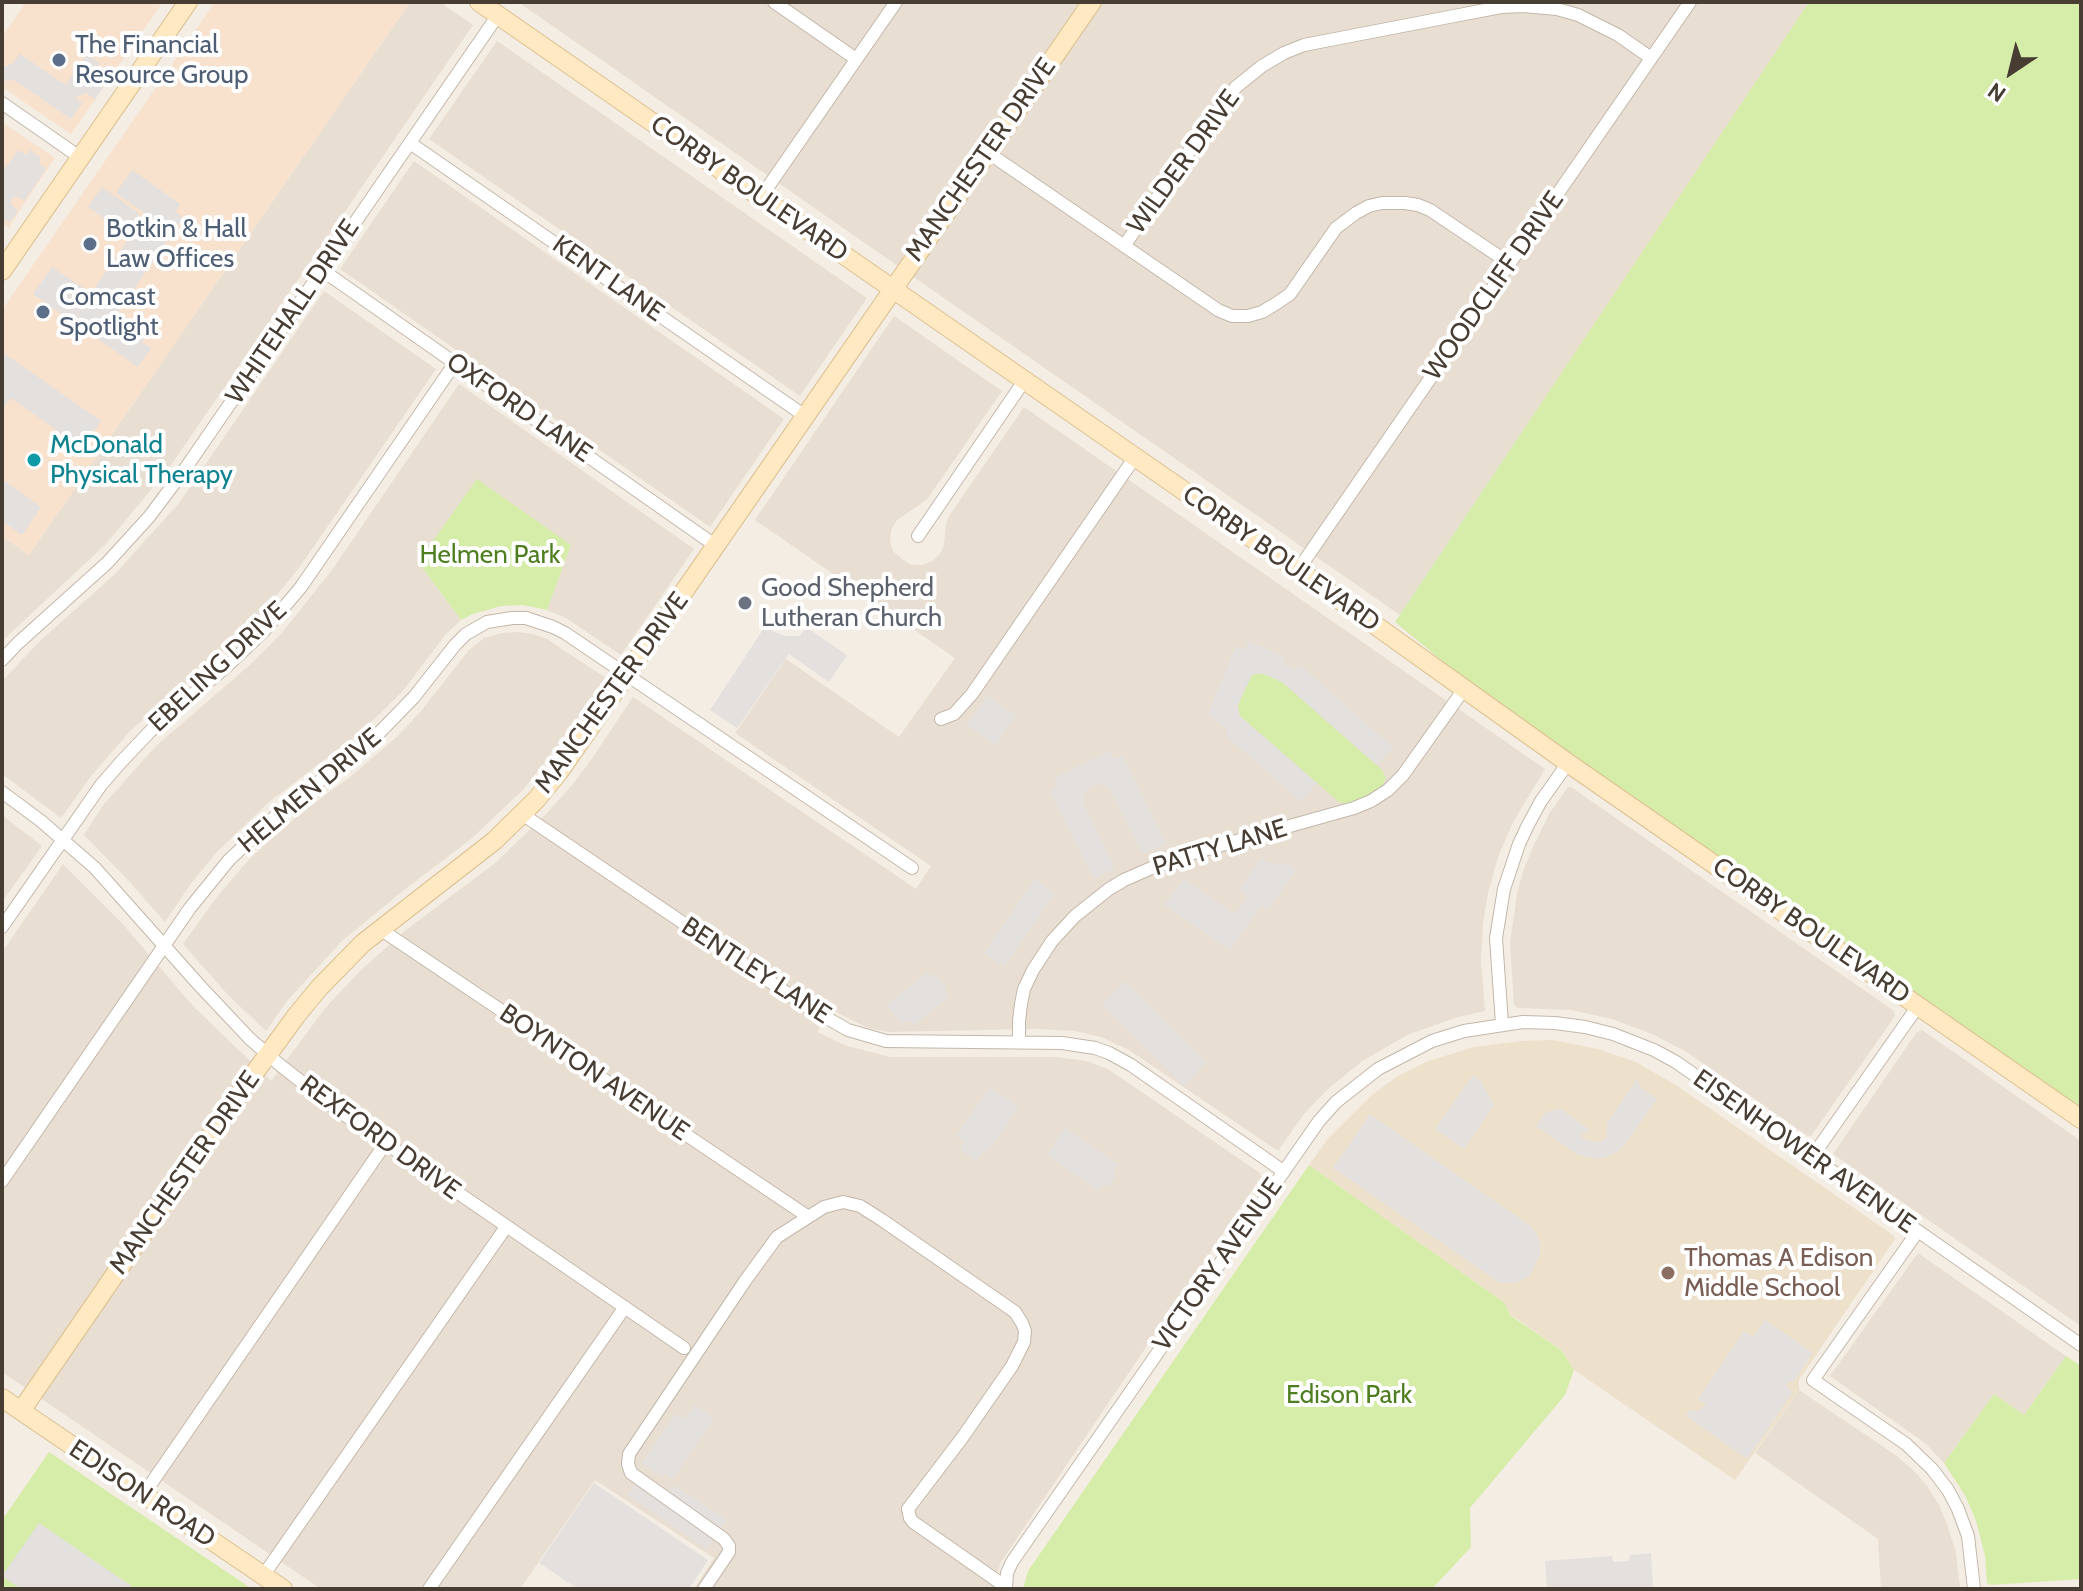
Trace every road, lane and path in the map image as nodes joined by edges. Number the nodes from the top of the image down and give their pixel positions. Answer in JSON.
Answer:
{"nodes":[{"id":1,"x":188,"y":2,"type":"edge"},
{"id":2,"x":479,"y":2,"type":"edge"},
{"id":3,"x":774,"y":2,"type":"edge"},
{"id":4,"x":896,"y":2,"type":"edge"},
{"id":5,"x":1092,"y":2,"type":"edge"},
{"id":6,"x":1690,"y":2,"type":"edge"},
{"id":7,"x":498,"y":15,"type":"junction"},
{"id":8,"x":1651,"y":58,"type":"junction"},
{"id":9,"x":856,"y":59,"type":"junction"},
{"id":10,"x":2,"y":103,"type":"edge"},
{"id":11,"x":410,"y":143,"type":"junction"},
{"id":12,"x":987,"y":152,"type":"junction"},
{"id":13,"x":81,"y":158,"type":"junction"},
{"id":14,"x":761,"y":197,"type":"junction"},
{"id":15,"x":1124,"y":246,"type":"junction"},
{"id":16,"x":1509,"y":263,"type":"junction"},
{"id":17,"x":322,"y":270,"type":"junction"},
{"id":18,"x":2,"y":271,"type":"edge"},
{"id":19,"x":893,"y":289,"type":"junction"},
{"id":20,"x":455,"y":363,"type":"junction"},
{"id":21,"x":1024,"y":381,"type":"junction"},
{"id":22,"x":805,"y":416,"type":"junction"},
{"id":23,"x":1135,"y":457,"type":"junction"},
{"id":24,"x":918,"y":536,"type":"dead end"},
{"id":25,"x":716,"y":546,"type":"junction"},
{"id":26,"x":1298,"y":570,"type":"junction"},
{"id":27,"x":2,"y":660,"type":"edge"},
{"id":28,"x":627,"y":676,"type":"junction"},
{"id":29,"x":1464,"y":689,"type":"junction"},
{"id":30,"x":941,"y":719,"type":"dead end"},
{"id":31,"x":1568,"y":763,"type":"junction"},
{"id":32,"x":2,"y":792,"type":"edge"},
{"id":33,"x":522,"y":814,"type":"junction"},
{"id":34,"x":62,"y":839,"type":"junction"},
{"id":35,"x":912,"y":868,"type":"dead end"},
{"id":36,"x":2,"y":927,"type":"edge"},
{"id":37,"x":380,"y":929,"type":"junction"},
{"id":38,"x":165,"y":946,"type":"junction"},
{"id":39,"x":1918,"y":1006,"type":"junction"},
{"id":40,"x":1502,"y":1024,"type":"junction"},
{"id":41,"x":1019,"y":1042,"type":"junction"},
{"id":42,"x":268,"y":1055,"type":"junction"},
{"id":43,"x":2081,"y":1119,"type":"edge"},
{"id":44,"x":385,"y":1144,"type":"junction"},
{"id":45,"x":1812,"y":1157,"type":"junction"},
{"id":46,"x":1283,"y":1171,"type":"junction"},
{"id":47,"x":2,"y":1181,"type":"edge"},
{"id":48,"x":807,"y":1216,"type":"junction"},
{"id":49,"x":506,"y":1227,"type":"junction"},
{"id":50,"x":1918,"y":1231,"type":"junction"},
{"id":51,"x":625,"y":1307,"type":"junction"},
{"id":52,"x":2081,"y":1345,"type":"edge"},
{"id":53,"x":684,"y":1348,"type":"dead end"},
{"id":54,"x":2,"y":1398,"type":"edge"},
{"id":55,"x":21,"y":1411,"type":"junction"},
{"id":56,"x":144,"y":1494,"type":"junction"},
{"id":57,"x":263,"y":1576,"type":"junction"},
{"id":58,"x":1006,"y":1588,"type":"edge"},
{"id":59,"x":283,"y":1589,"type":"edge"},
{"id":60,"x":429,"y":1589,"type":"edge"},
{"id":61,"x":704,"y":1589,"type":"edge"},
{"id":62,"x":1974,"y":1589,"type":"edge"}],
"edges":[{"from":1,"to":13,"type":"street"},
{"from":2,"to":7,"type":"street","name":"CORBY BOULEVARD"},
{"from":3,"to":9,"type":"street"},
{"from":4,"to":9,"type":"street"},
{"from":5,"to":12,"type":"street","name":"MANCHESTER DRIVE"},
{"from":6,"to":8,"type":"street","name":"WOODCLIFF DRIVE"},
{"from":7,"to":11,"type":"street","name":"WHITEHALL DRIVE"},
{"from":7,"to":14,"type":"street","name":"CORBY BOULEVARD"},
{"from":8,"to":15,"type":"street","name":"WILDER DRIVE"},
{"from":8,"to":16,"type":"street","name":"WOODCLIFF DRIVE"},
{"from":9,"to":14,"type":"street"},
{"from":10,"to":13,"type":"street"},
{"from":11,"to":17,"type":"street","name":"WHITEHALL DRIVE"},
{"from":11,"to":22,"type":"street","name":"KENT LANE"},
{"from":12,"to":15,"type":"street"},
{"from":12,"to":19,"type":"street","name":"MANCHESTER DRIVE"},
{"from":13,"to":18,"type":"street"},
{"from":14,"to":19,"type":"street","name":"CORBY BOULEVARD"},
{"from":15,"to":16,"type":"street"},
{"from":16,"to":26,"type":"street","name":"WOODCLIFF DRIVE"},
{"from":17,"to":20,"type":"street","name":"OXFORD LANE"},
{"from":17,"to":27,"type":"street","name":"WHITEHALL DRIVE"},
{"from":19,"to":21,"type":"street","name":"CORBY BOULEVARD"},
{"from":19,"to":22,"type":"street","name":"MANCHESTER DRIVE"},
{"from":20,"to":25,"type":"street","name":"OXFORD LANE"},
{"from":20,"to":34,"type":"street","name":"EBELING DRIVE"},
{"from":21,"to":23,"type":"street","name":"CORBY BOULEVARD"},
{"from":21,"to":24,"type":"street"},
{"from":22,"to":25,"type":"street","name":"MANCHESTER DRIVE"},
{"from":23,"to":26,"type":"street","name":"CORBY BOULEVARD"},
{"from":23,"to":30,"type":"street"},
{"from":25,"to":28,"type":"street","name":"MANCHESTER DRIVE"},
{"from":26,"to":29,"type":"street","name":"CORBY BOULEVARD"},
{"from":28,"to":33,"type":"street","name":"MANCHESTER DRIVE"},
{"from":28,"to":35,"type":"street","name":"HELMEN DRIVE"},
{"from":28,"to":38,"type":"street","name":"HELMEN DRIVE"},
{"from":29,"to":31,"type":"street","name":"CORBY BOULEVARD"},
{"from":29,"to":41,"type":"street","name":"PATTY LANE"},
{"from":31,"to":39,"type":"street","name":"CORBY BOULEVARD"},
{"from":31,"to":40,"type":"street"},
{"from":32,"to":34,"type":"street","name":"REXFORD DRIVE"},
{"from":33,"to":37,"type":"street","name":"MANCHESTER DRIVE"},
{"from":33,"to":41,"type":"street","name":"BENTLEY LANE"},
{"from":34,"to":36,"type":"street","name":"EBELING DRIVE"},
{"from":34,"to":38,"type":"street","name":"REXFORD DRIVE"},
{"from":37,"to":42,"type":"street","name":"MANCHESTER DRIVE"},
{"from":37,"to":48,"type":"street","name":"BOYNTON AVENUE"},
{"from":38,"to":42,"type":"street","name":"REXFORD DRIVE"},
{"from":38,"to":47,"type":"street","name":"HELMEN DRIVE"},
{"from":39,"to":43,"type":"street","name":"CORBY BOULEVARD"},
{"from":39,"to":45,"type":"street"},
{"from":40,"to":45,"type":"street","name":"EISENHOWER AVENUE"},
{"from":40,"to":46,"type":"street","name":"VICTORY AVENUE"},
{"from":41,"to":46,"type":"street","name":"BENTLEY LANE"},
{"from":42,"to":44,"type":"street","name":"REXFORD DRIVE"},
{"from":42,"to":55,"type":"street","name":"MANCHESTER DRIVE"},
{"from":44,"to":49,"type":"street","name":"REXFORD DRIVE"},
{"from":44,"to":56,"type":"street"},
{"from":45,"to":50,"type":"street","name":"EISENHOWER AVENUE"},
{"from":46,"to":58,"type":"street","name":"VICTORY AVENUE"},
{"from":48,"to":58,"type":"street"},
{"from":48,"to":61,"type":"street"},
{"from":49,"to":51,"type":"street","name":"REXFORD DRIVE"},
{"from":49,"to":57,"type":"street"},
{"from":50,"to":52,"type":"street","name":"EISENHOWER AVENUE"},
{"from":50,"to":62,"type":"street"},
{"from":51,"to":53,"type":"street","name":"REXFORD DRIVE"},
{"from":51,"to":60,"type":"street"},
{"from":54,"to":55,"type":"street","name":"EDISON ROAD"},
{"from":55,"to":56,"type":"street","name":"EDISON ROAD"},
{"from":56,"to":57,"type":"street","name":"EDISON ROAD"},
{"from":57,"to":59,"type":"street","name":"EDISON ROAD"}]}
